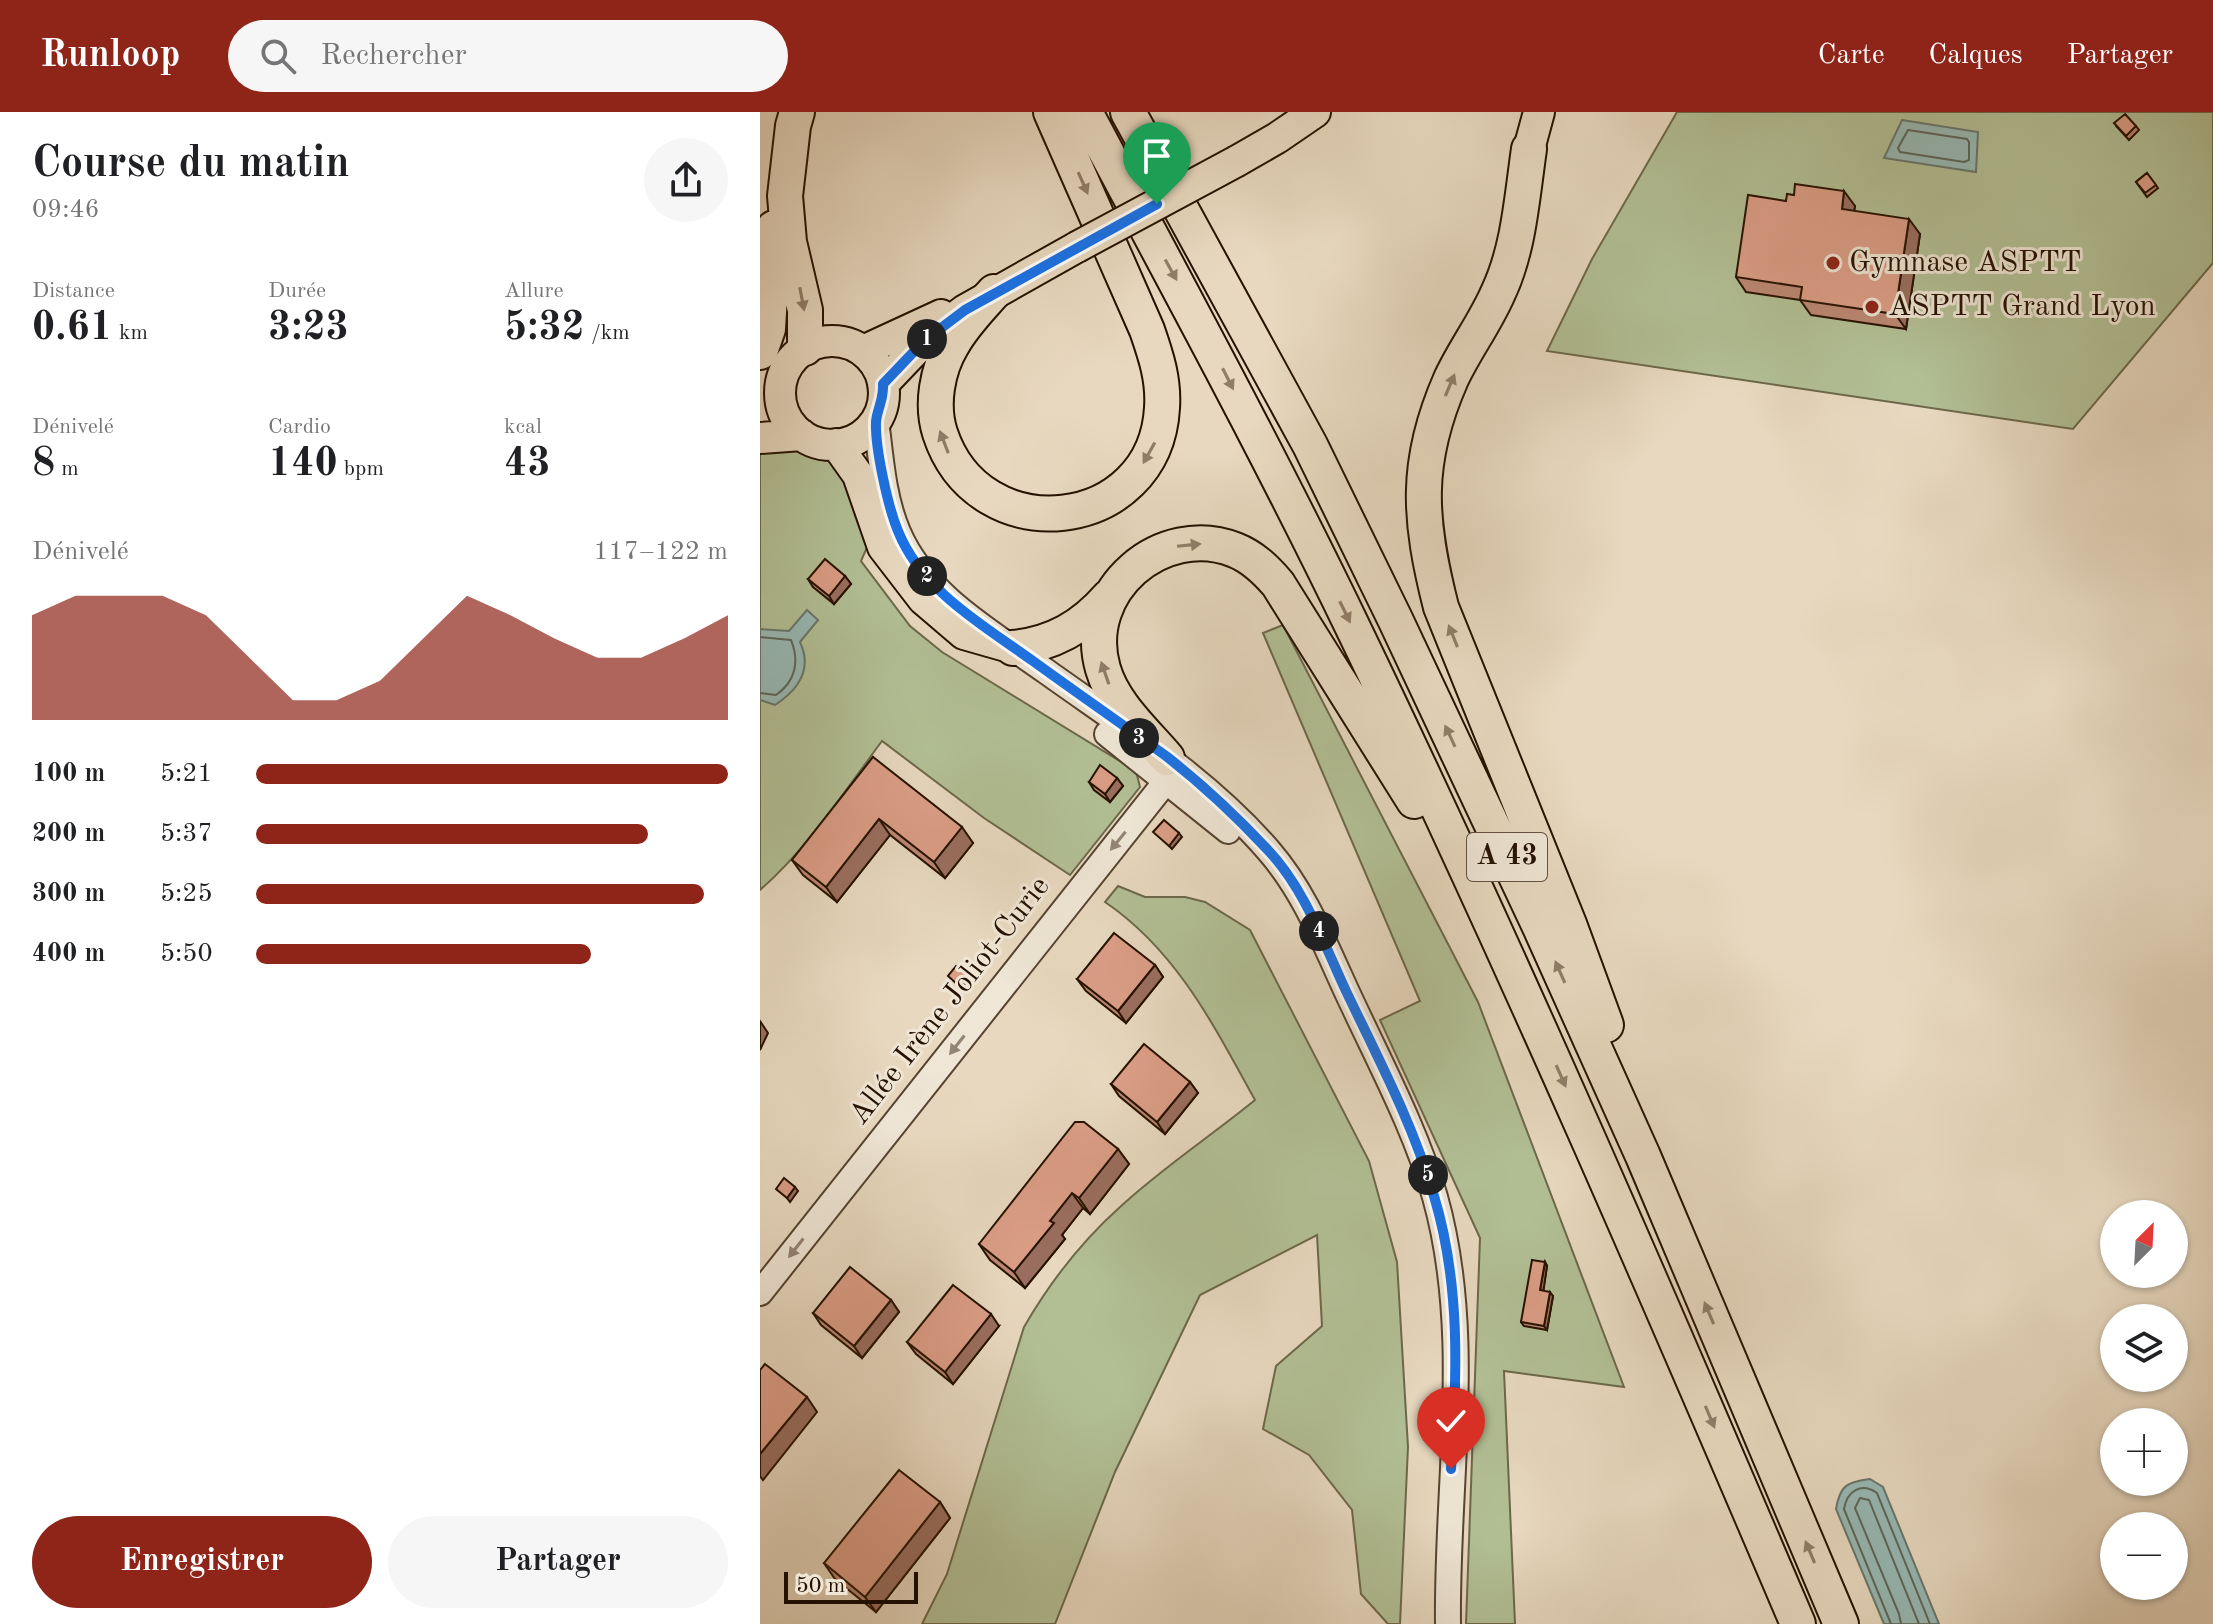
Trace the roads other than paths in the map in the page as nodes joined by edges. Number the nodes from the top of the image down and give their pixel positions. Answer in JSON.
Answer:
{"nodes":[{"id":1,"x":1051,"y":112,"type":"edge"},
{"id":2,"x":1085,"y":112,"type":"edge"},
{"id":3,"x":1128,"y":112,"type":"edge"},
{"id":4,"x":1315,"y":112,"type":"edge"},
{"id":5,"x":1524,"y":112,"type":"edge"},
{"id":6,"x":1539,"y":112,"type":"edge"},
{"id":7,"x":795,"y":119,"type":"edge"},
{"id":8,"x":1529,"y":149,"type":"junction"},
{"id":9,"x":994,"y":292,"type":"junction"},
{"id":10,"x":805,"y":348,"type":"junction"},
{"id":11,"x":863,"y":351,"type":"junction"},
{"id":12,"x":760,"y":352,"type":"edge"},
{"id":13,"x":883,"y":384,"type":"junction"},
{"id":14,"x":770,"y":397,"type":"edge"},
{"id":15,"x":876,"y":420,"type":"junction"},
{"id":16,"x":802,"y":435,"type":"junction"},
{"id":17,"x":760,"y":438,"type":"edge"},
{"id":18,"x":836,"y":444,"type":"junction"},
{"id":19,"x":1109,"y":597,"type":"junction"},
{"id":20,"x":964,"y":634,"type":"junction"},
{"id":21,"x":1013,"y":648,"type":"junction"},
{"id":22,"x":1167,"y":769,"type":"junction"},
{"id":23,"x":1504,"y":948,"type":"junction"},
{"id":24,"x":1337,"y":972,"type":"junction"},
{"id":25,"x":1643,"y":1156,"type":"junction"},
{"id":26,"x":760,"y":1293,"type":"edge"},
{"id":27,"x":1448,"y":1624,"type":"edge"},
{"id":28,"x":1798,"y":1624,"type":"edge"},
{"id":29,"x":1841,"y":1624,"type":"edge"}],
"edges":[{"from":1,"to":9,"type":"highway","one_way":true},
{"from":2,"to":23,"type":"highway","number":"A 43","one_way":true},
{"from":25,"to":3,"type":"highway","number":"A 43","one_way":true},
{"from":4,"to":9,"type":"main road","bridge":true},
{"from":5,"to":8,"type":"main road"},
{"from":6,"to":8,"type":"main road"},
{"from":7,"to":10,"type":"highway","one_way":true},
{"from":7,"to":12,"type":"highway"},
{"from":25,"to":8,"type":"highway","one_way":true},
{"from":9,"to":11,"type":"main road"},
{"from":9,"to":13,"type":"main road"},
{"from":10,"to":11,"type":"main road"},
{"from":10,"to":14,"type":"main road"},
{"from":11,"to":13,"type":"main road"},
{"from":13,"to":15,"type":"main road"},
{"from":14,"to":16,"type":"main road"},
{"from":15,"to":18,"type":"main road"},
{"from":15,"to":21,"type":"street"},
{"from":16,"to":17,"type":"main road"},
{"from":16,"to":18,"type":"main road"},
{"from":18,"to":20,"type":"main road"},
{"from":19,"to":21,"type":"highway"},
{"from":22,"to":19,"type":"highway","one_way":true},
{"from":19,"to":23,"type":"highway","one_way":true},
{"from":20,"to":21,"type":"main road"},
{"from":20,"to":22,"type":"street"},
{"from":21,"to":22,"type":"street"},
{"from":22,"to":24,"type":"street"},
{"from":22,"to":24,"type":"street"},
{"from":22,"to":26,"type":"street","name":"Allée Irène Joliot-Curie","one_way":true},
{"from":23,"to":28,"type":"highway","number":"A 43","one_way":true},
{"from":24,"to":27,"type":"street"},
{"from":29,"to":25,"type":"highway","number":"A 43","one_way":true}]}
